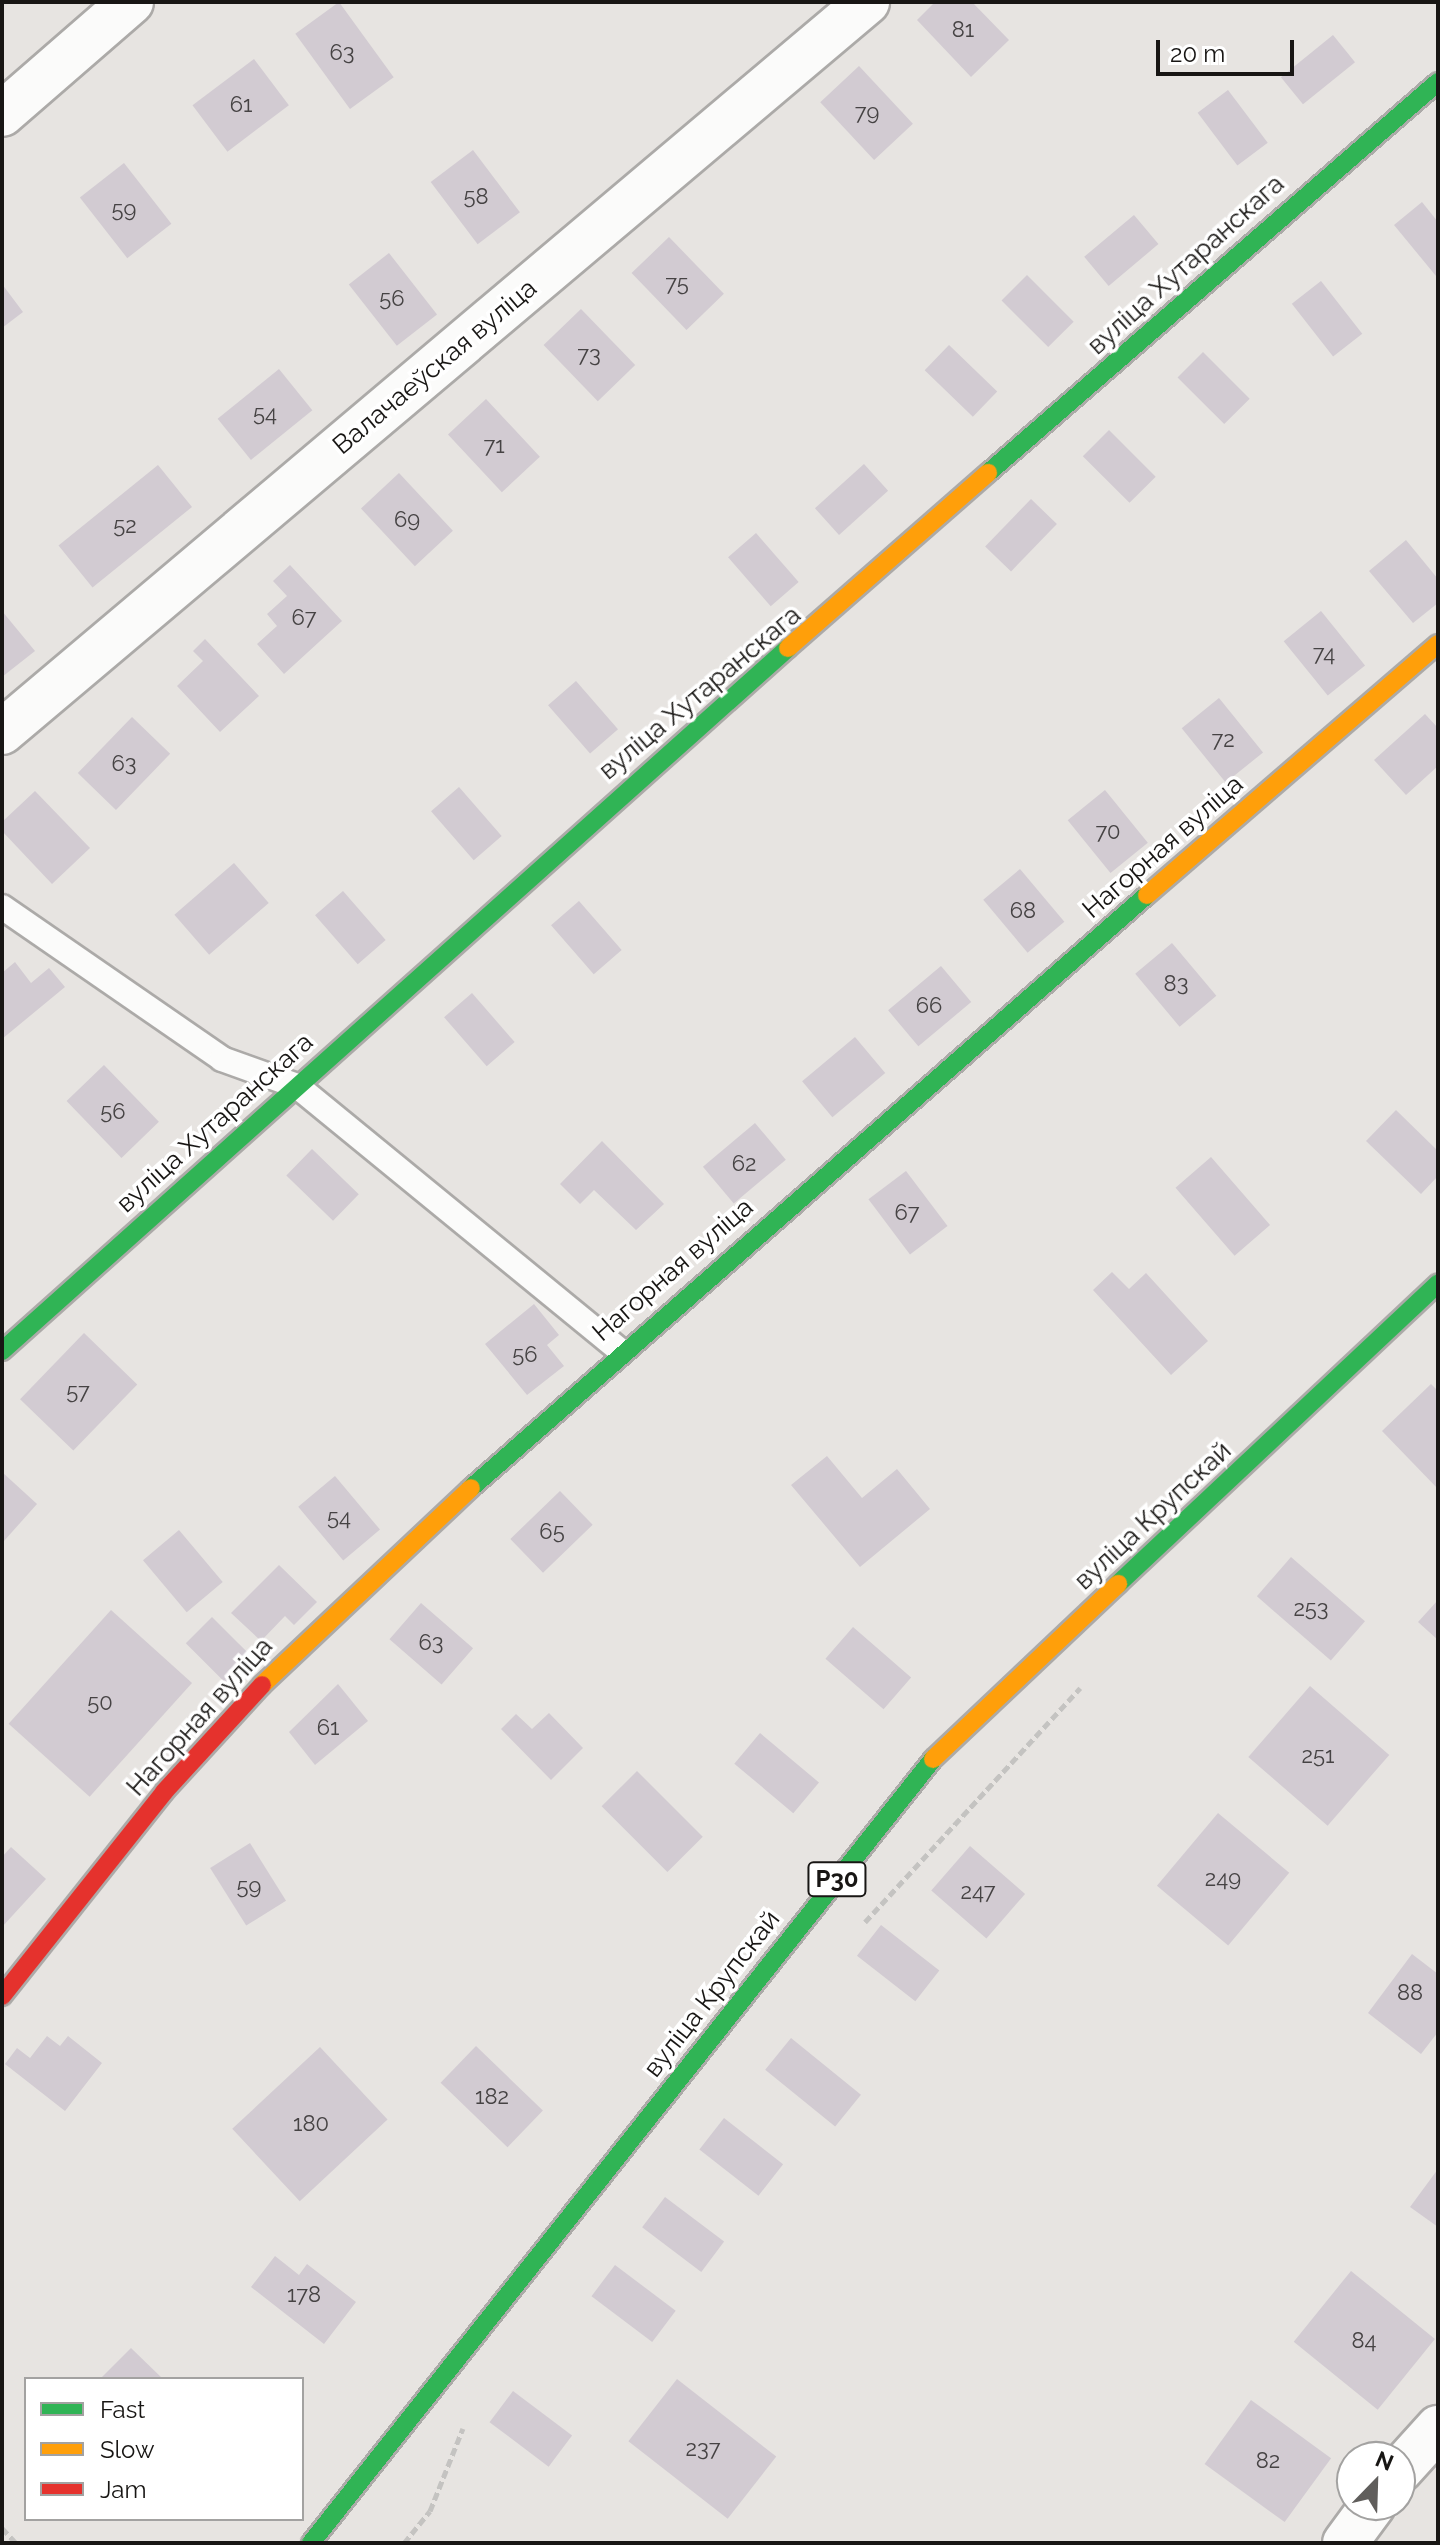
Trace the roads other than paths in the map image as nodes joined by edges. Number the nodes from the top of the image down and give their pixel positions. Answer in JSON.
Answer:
{"nodes":[{"id":1,"x":131,"y":2,"type":"edge"},
{"id":2,"x":867,"y":2,"type":"edge"},
{"id":3,"x":1438,"y":82,"type":"edge"},
{"id":4,"x":2,"y":114,"type":"edge"},
{"id":5,"x":1438,"y":644,"type":"edge"},
{"id":6,"x":2,"y":732,"type":"edge"},
{"id":7,"x":2,"y":907,"type":"edge"},
{"id":8,"x":297,"y":1086,"type":"junction"},
{"id":9,"x":1438,"y":1284,"type":"edge"},
{"id":10,"x":620,"y":1350,"type":"junction"},
{"id":11,"x":2,"y":1351,"type":"edge"},
{"id":12,"x":2,"y":1996,"type":"edge"},
{"id":13,"x":1438,"y":2428,"type":"edge"},
{"id":14,"x":1416,"y":2452,"type":"edge"},
{"id":15,"x":1361,"y":2521,"type":"edge"},
{"id":16,"x":311,"y":2543,"type":"edge"},
{"id":17,"x":1345,"y":2543,"type":"edge"}],
"edges":[{"from":1,"to":4,"type":"street"},
{"from":2,"to":6,"type":"street","name":"Валачаеўская вуліца"},
{"from":3,"to":8,"type":"street","name":"вуліца Хутаранскага"},
{"from":5,"to":10,"type":"street","name":"Нагорная вуліца"},
{"from":7,"to":8,"type":"lane"},
{"from":8,"to":10,"type":"lane"},
{"from":8,"to":11,"type":"street","name":"вуліца Хутаранскага"},
{"from":9,"to":16,"type":"street","name":"вуліца Крупскай","number":"Р30"},
{"from":10,"to":12,"type":"street","name":"Нагорная вуліца"},
{"from":13,"to":14,"type":"street"},
{"from":15,"to":17,"type":"street"}]}
